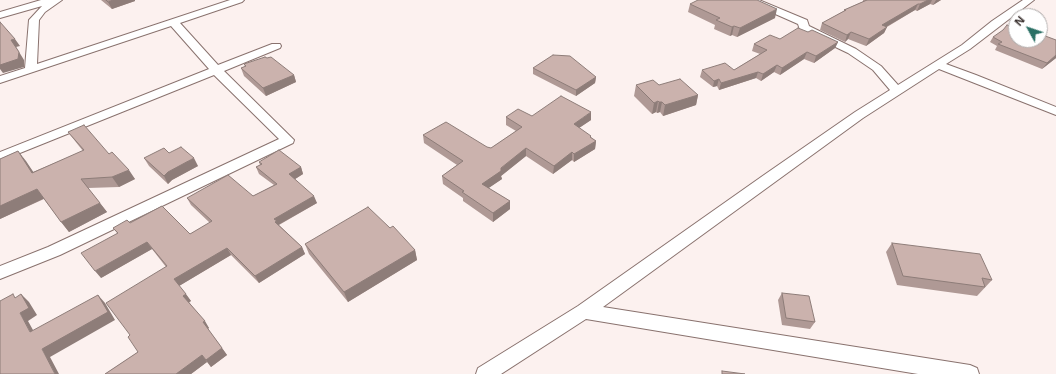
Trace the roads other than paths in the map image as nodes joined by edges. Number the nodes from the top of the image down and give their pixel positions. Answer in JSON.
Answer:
{"nodes":[{"id":1,"x":52,"y":0,"type":"edge"},
{"id":2,"x":57,"y":0,"type":"edge"},
{"id":3,"x":239,"y":0,"type":"edge"},
{"id":4,"x":751,"y":0,"type":"edge"},
{"id":5,"x":1029,"y":0,"type":"edge"},
{"id":6,"x":0,"y":15,"type":"edge"},
{"id":7,"x":172,"y":22,"type":"junction"},
{"id":8,"x":276,"y":46,"type":"dead end"},
{"id":9,"x":937,"y":65,"type":"junction"},
{"id":10,"x":32,"y":68,"type":"junction"},
{"id":11,"x":216,"y":70,"type":"junction"},
{"id":12,"x":0,"y":80,"type":"edge"},
{"id":13,"x":897,"y":92,"type":"junction"},
{"id":14,"x":1056,"y":111,"type":"edge"},
{"id":15,"x":0,"y":158,"type":"edge"},
{"id":16,"x":0,"y":273,"type":"edge"},
{"id":17,"x":584,"y":311,"type":"junction"},
{"id":18,"x":485,"y":374,"type":"edge"},
{"id":19,"x":970,"y":374,"type":"edge"}],
"edges":[{"from":1,"to":6,"type":"street"},
{"from":2,"to":10,"type":"street"},
{"from":3,"to":7,"type":"street"},
{"from":4,"to":13,"type":"street"},
{"from":5,"to":9,"type":"street"},
{"from":7,"to":10,"type":"street"},
{"from":7,"to":11,"type":"street"},
{"from":8,"to":11,"type":"street"},
{"from":9,"to":13,"type":"street"},
{"from":9,"to":14,"type":"street"},
{"from":10,"to":12,"type":"street"},
{"from":11,"to":15,"type":"street"},
{"from":11,"to":16,"type":"street"},
{"from":13,"to":17,"type":"street"},
{"from":17,"to":18,"type":"street"},
{"from":17,"to":19,"type":"street"}]}
